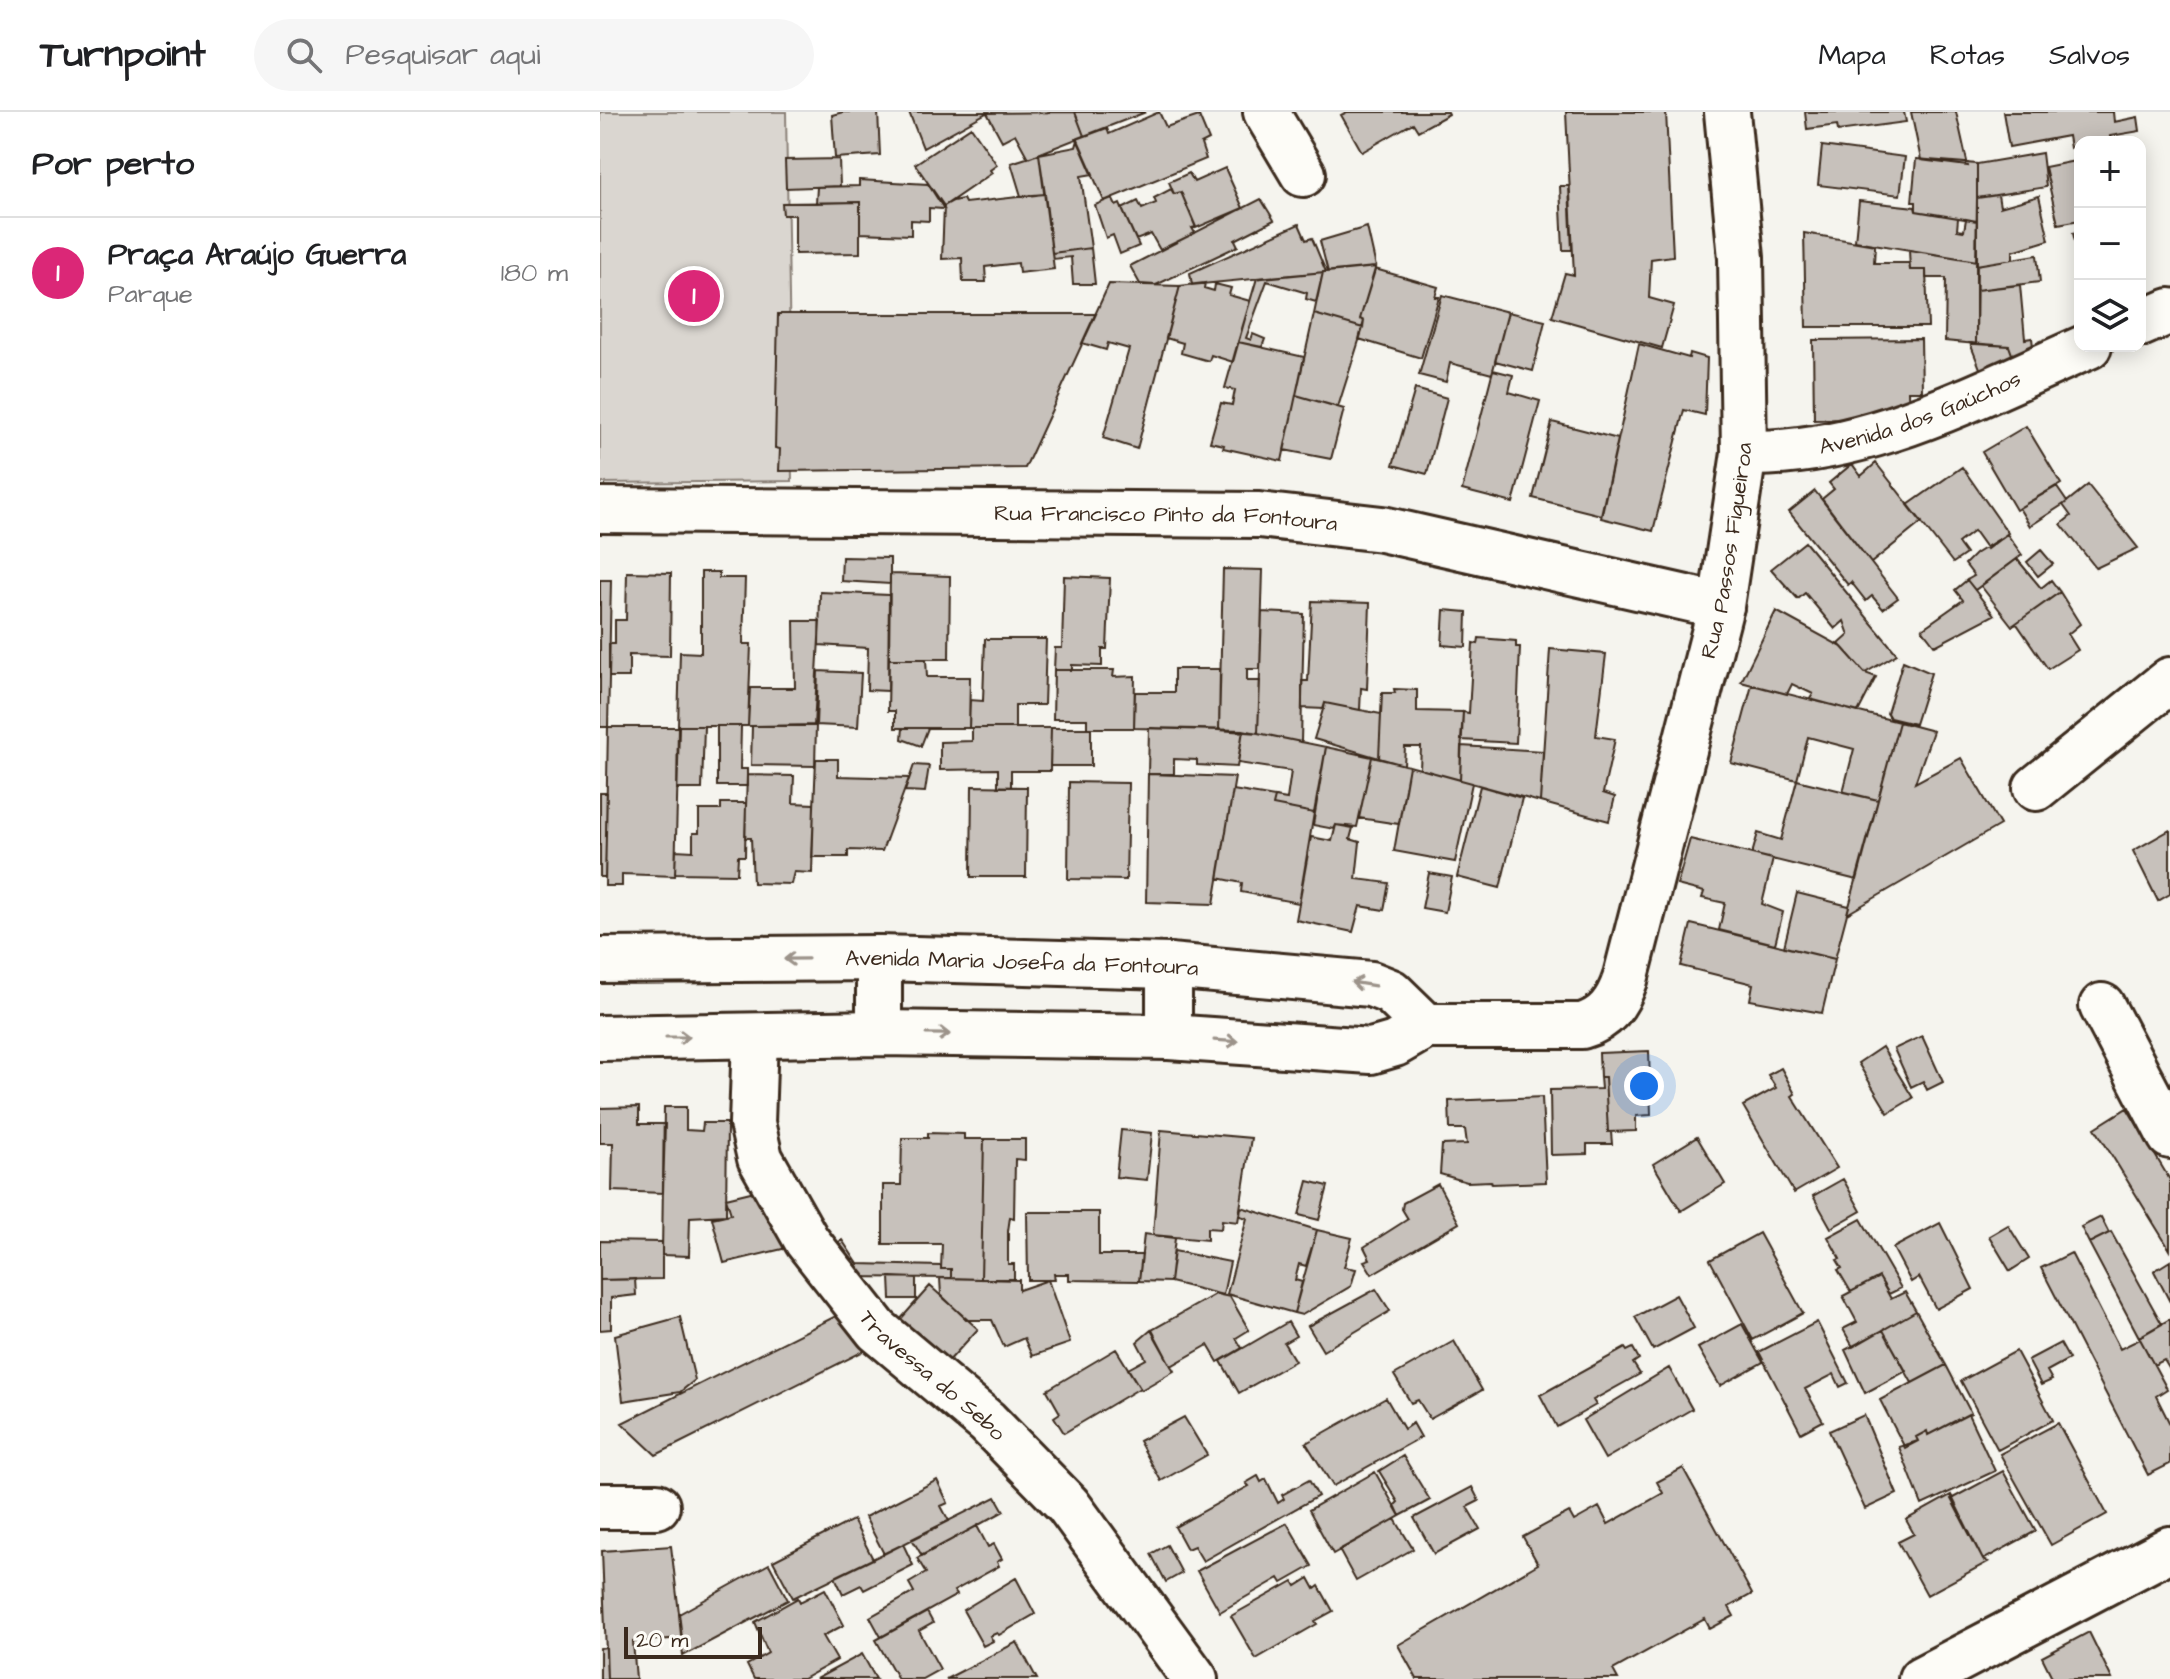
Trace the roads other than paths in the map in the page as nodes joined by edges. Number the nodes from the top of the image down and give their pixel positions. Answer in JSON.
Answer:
{"nodes":[{"id":1,"x":1266,"y":112,"type":"edge"},
{"id":2,"x":1727,"y":112,"type":"edge"},
{"id":3,"x":1303,"y":174,"type":"dead end"},
{"id":4,"x":2170,"y":311,"type":"edge"},
{"id":5,"x":2146,"y":321,"type":"edge"},
{"id":6,"x":2075,"y":352,"type":"edge"},
{"id":7,"x":1744,"y":453,"type":"junction"},
{"id":8,"x":600,"y":510,"type":"edge"},
{"id":9,"x":1721,"y":606,"type":"junction"},
{"id":10,"x":2170,"y":680,"type":"edge"},
{"id":11,"x":2036,"y":788,"type":"dead end"},
{"id":12,"x":879,"y":958,"type":"junction"},
{"id":13,"x":600,"y":960,"type":"edge"},
{"id":14,"x":1169,"y":966,"type":"junction"},
{"id":15,"x":2102,"y":1006,"type":"dead end"},
{"id":16,"x":1426,"y":1026,"type":"junction"},
{"id":17,"x":879,"y":1033,"type":"junction"},
{"id":18,"x":755,"y":1037,"type":"junction"},
{"id":19,"x":1169,"y":1037,"type":"junction"},
{"id":20,"x":600,"y":1038,"type":"edge"},
{"id":21,"x":2170,"y":1136,"type":"edge"},
{"id":22,"x":600,"y":1506,"type":"edge"},
{"id":23,"x":657,"y":1506,"type":"dead end"},
{"id":24,"x":2170,"y":1549,"type":"edge"},
{"id":25,"x":1195,"y":1679,"type":"edge"},
{"id":26,"x":1921,"y":1679,"type":"edge"}],
"edges":[{"from":1,"to":3,"type":"street"},
{"from":2,"to":7,"type":"street","name":"Rua Passos Figueiroa"},
{"from":4,"to":5,"type":"street"},
{"from":6,"to":7,"type":"street","name":"Avenida dos Gaúchos"},
{"from":7,"to":9,"type":"street","name":"Rua Passos Figueiroa"},
{"from":8,"to":9,"type":"street","name":"Rua Francisco Pinto da Fontoura"},
{"from":9,"to":16,"type":"street","name":"Rua Passos Figueiroa"},
{"from":10,"to":11,"type":"street"},
{"from":12,"to":13,"type":"street","name":"Avenida Maria Josefa da Fontoura","one_way":true},
{"from":12,"to":14,"type":"street","name":"Avenida Maria Josefa da Fontoura"},
{"from":12,"to":17,"type":"street"},
{"from":16,"to":14,"type":"street","name":"Avenida Maria Josefa da Fontoura","one_way":true},
{"from":14,"to":19,"type":"street"},
{"from":15,"to":21,"type":"street"},
{"from":19,"to":16,"type":"street","one_way":true},
{"from":17,"to":18,"type":"street"},
{"from":17,"to":19,"type":"street","one_way":true},
{"from":20,"to":18,"type":"street","one_way":true},
{"from":18,"to":25,"type":"street","name":"Travessa do Sebo"},
{"from":22,"to":23,"type":"street"},
{"from":24,"to":26,"type":"street"}]}
